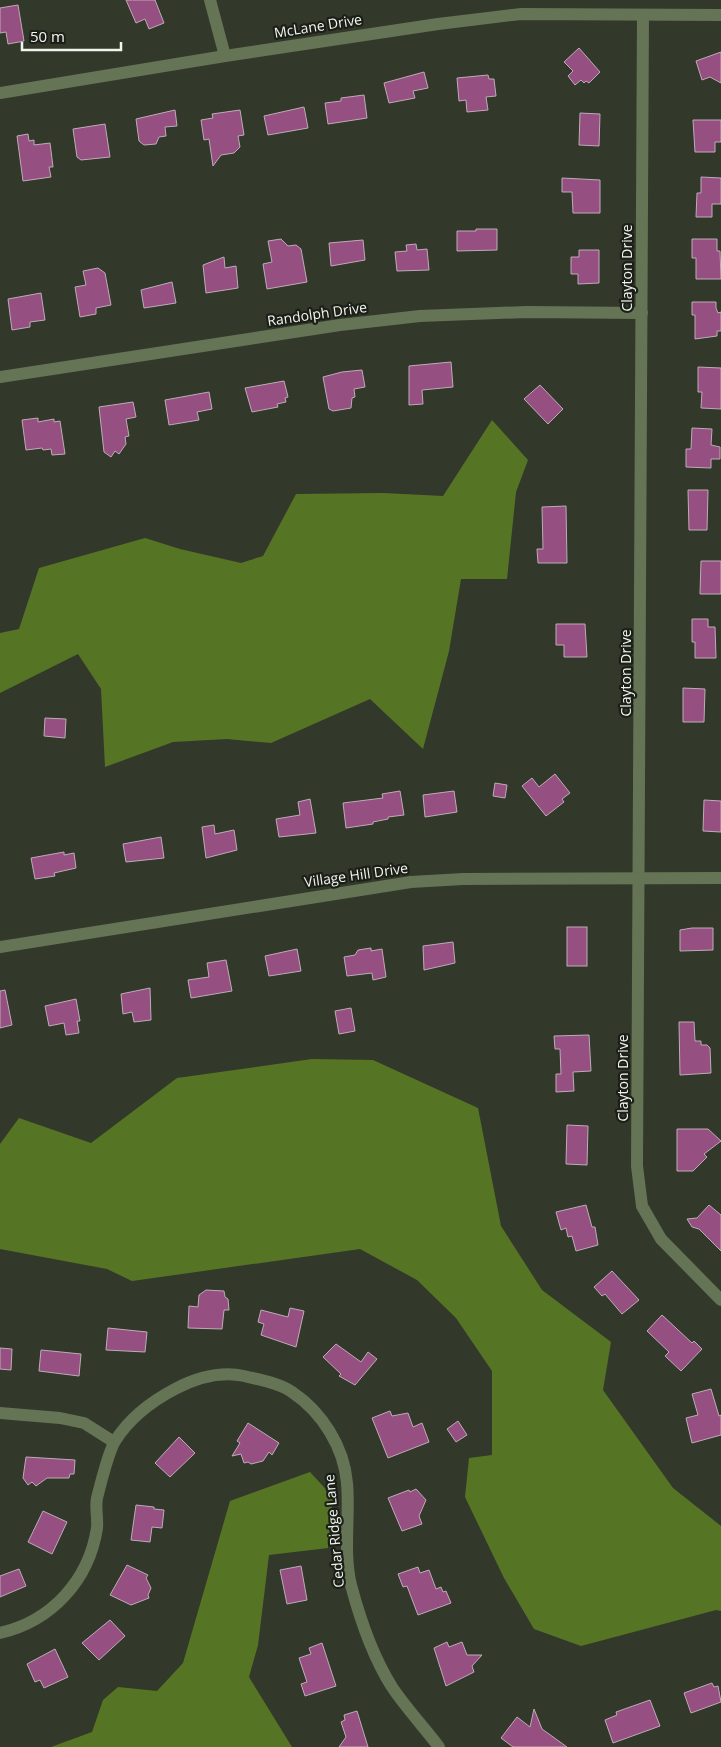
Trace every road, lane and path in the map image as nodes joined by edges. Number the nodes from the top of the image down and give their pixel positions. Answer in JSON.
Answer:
{"nodes":[{"id":1,"x":210,"y":0,"type":"edge"},
{"id":2,"x":643,"y":15,"type":"junction"},
{"id":3,"x":721,"y":15,"type":"edge"},
{"id":4,"x":225,"y":56,"type":"junction"},
{"id":5,"x":0,"y":93,"type":"edge"},
{"id":6,"x":642,"y":313,"type":"junction"},
{"id":7,"x":0,"y":377,"type":"edge"},
{"id":8,"x":638,"y":878,"type":"junction"},
{"id":9,"x":721,"y":878,"type":"edge"},
{"id":10,"x":0,"y":947,"type":"edge"},
{"id":11,"x":721,"y":1300,"type":"edge"},
{"id":12,"x":0,"y":1414,"type":"edge"},
{"id":13,"x":114,"y":1442,"type":"junction"},
{"id":14,"x":0,"y":1633,"type":"edge"},
{"id":15,"x":439,"y":1747,"type":"edge"}],
"edges":[{"from":1,"to":4,"type":"street"},
{"from":2,"to":3,"type":"street","name":"McLane Drive"},
{"from":2,"to":4,"type":"street","name":"McLane Drive"},
{"from":2,"to":6,"type":"street","name":"Clayton Drive"},
{"from":4,"to":5,"type":"street","name":"McLane Drive"},
{"from":6,"to":7,"type":"street","name":"Randolph Drive"},
{"from":6,"to":8,"type":"street","name":"Clayton Drive"},
{"from":8,"to":9,"type":"street","name":"Village Hill Drive"},
{"from":8,"to":10,"type":"street","name":"Village Hill Drive"},
{"from":8,"to":11,"type":"street","name":"Clayton Drive"},
{"from":12,"to":13,"type":"street"},
{"from":13,"to":14,"type":"street","name":"Cedar Ridge Lane"},
{"from":13,"to":15,"type":"street","name":"Cedar Ridge Lane"}]}
